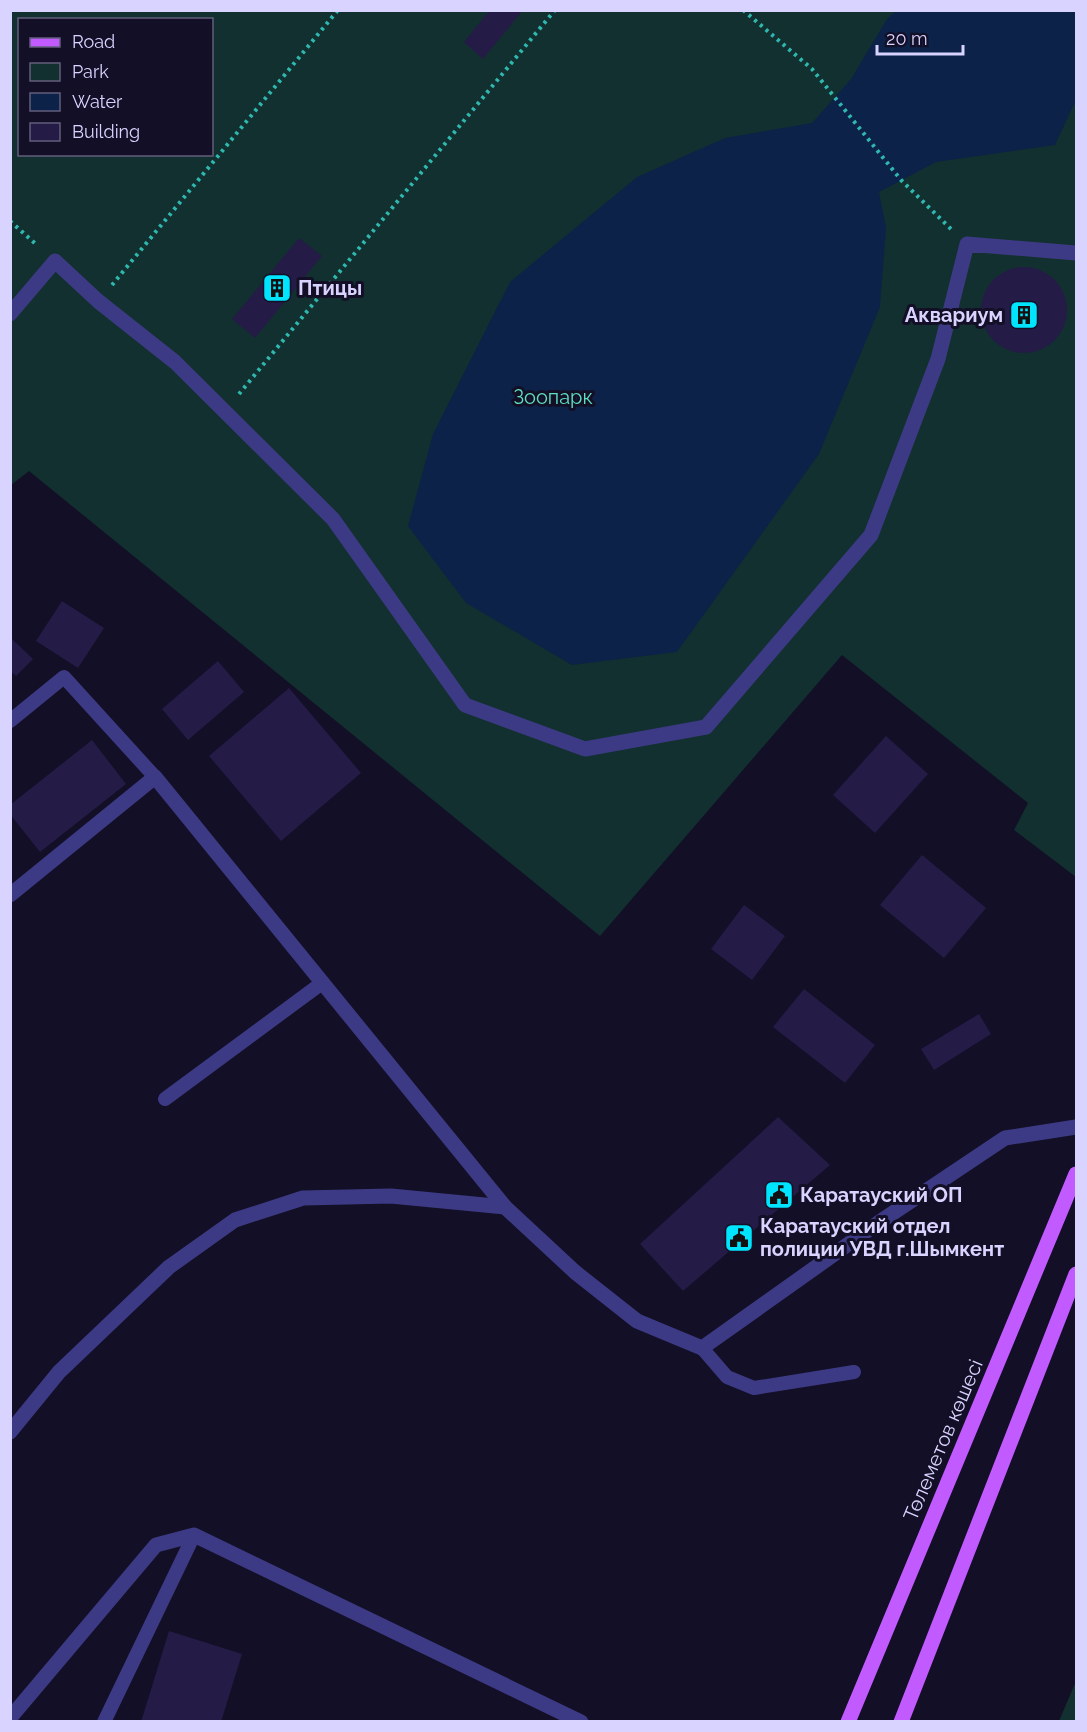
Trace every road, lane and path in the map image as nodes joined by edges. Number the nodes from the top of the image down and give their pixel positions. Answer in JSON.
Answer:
{"nodes":[{"id":1,"x":338,"y":10,"type":"edge"},
{"id":2,"x":555,"y":10,"type":"edge"},
{"id":3,"x":743,"y":10,"type":"edge"},
{"id":4,"x":901,"y":180,"type":"dead end"},
{"id":5,"x":10,"y":221,"type":"edge"},
{"id":6,"x":1077,"y":253,"type":"edge"},
{"id":7,"x":55,"y":261,"type":"junction"},
{"id":8,"x":98,"y":301,"type":"junction"},
{"id":9,"x":10,"y":314,"type":"edge"},
{"id":10,"x":225,"y":411,"type":"junction"},
{"id":11,"x":10,"y":721,"type":"edge"},
{"id":12,"x":155,"y":777,"type":"junction"},
{"id":13,"x":10,"y":896,"type":"edge"},
{"id":14,"x":322,"y":982,"type":"junction"},
{"id":15,"x":165,"y":1099,"type":"dead end"},
{"id":16,"x":1077,"y":1127,"type":"edge"},
{"id":17,"x":1077,"y":1174,"type":"edge"},
{"id":18,"x":505,"y":1208,"type":"junction"},
{"id":19,"x":1077,"y":1274,"type":"edge"},
{"id":20,"x":702,"y":1348,"type":"junction"},
{"id":21,"x":854,"y":1372,"type":"dead end"},
{"id":22,"x":10,"y":1432,"type":"edge"},
{"id":23,"x":194,"y":1535,"type":"junction"},
{"id":24,"x":10,"y":1718,"type":"edge"},
{"id":25,"x":104,"y":1722,"type":"edge"},
{"id":26,"x":581,"y":1722,"type":"edge"},
{"id":27,"x":848,"y":1722,"type":"edge"},
{"id":28,"x":901,"y":1722,"type":"edge"}],
"edges":[{"from":1,"to":8,"type":"path"},
{"from":2,"to":10,"type":"path"},
{"from":3,"to":4,"type":"path"},
{"from":5,"to":7,"type":"path"},
{"from":6,"to":10,"type":"street"},
{"from":7,"to":8,"type":"street"},
{"from":7,"to":9,"type":"street"},
{"from":8,"to":10,"type":"street"},
{"from":11,"to":12,"type":"lane"},
{"from":12,"to":13,"type":"street"},
{"from":12,"to":14,"type":"street"},
{"from":14,"to":15,"type":"lane"},
{"from":14,"to":18,"type":"street"},
{"from":16,"to":20,"type":"street"},
{"from":17,"to":27,"type":"main road","name":"Төлеметов көшесі"},
{"from":18,"to":20,"type":"street"},
{"from":18,"to":22,"type":"street"},
{"from":19,"to":28,"type":"main road"},
{"from":20,"to":21,"type":"lane"},
{"from":23,"to":24,"type":"street"},
{"from":23,"to":25,"type":"lane"},
{"from":23,"to":26,"type":"street"}]}
